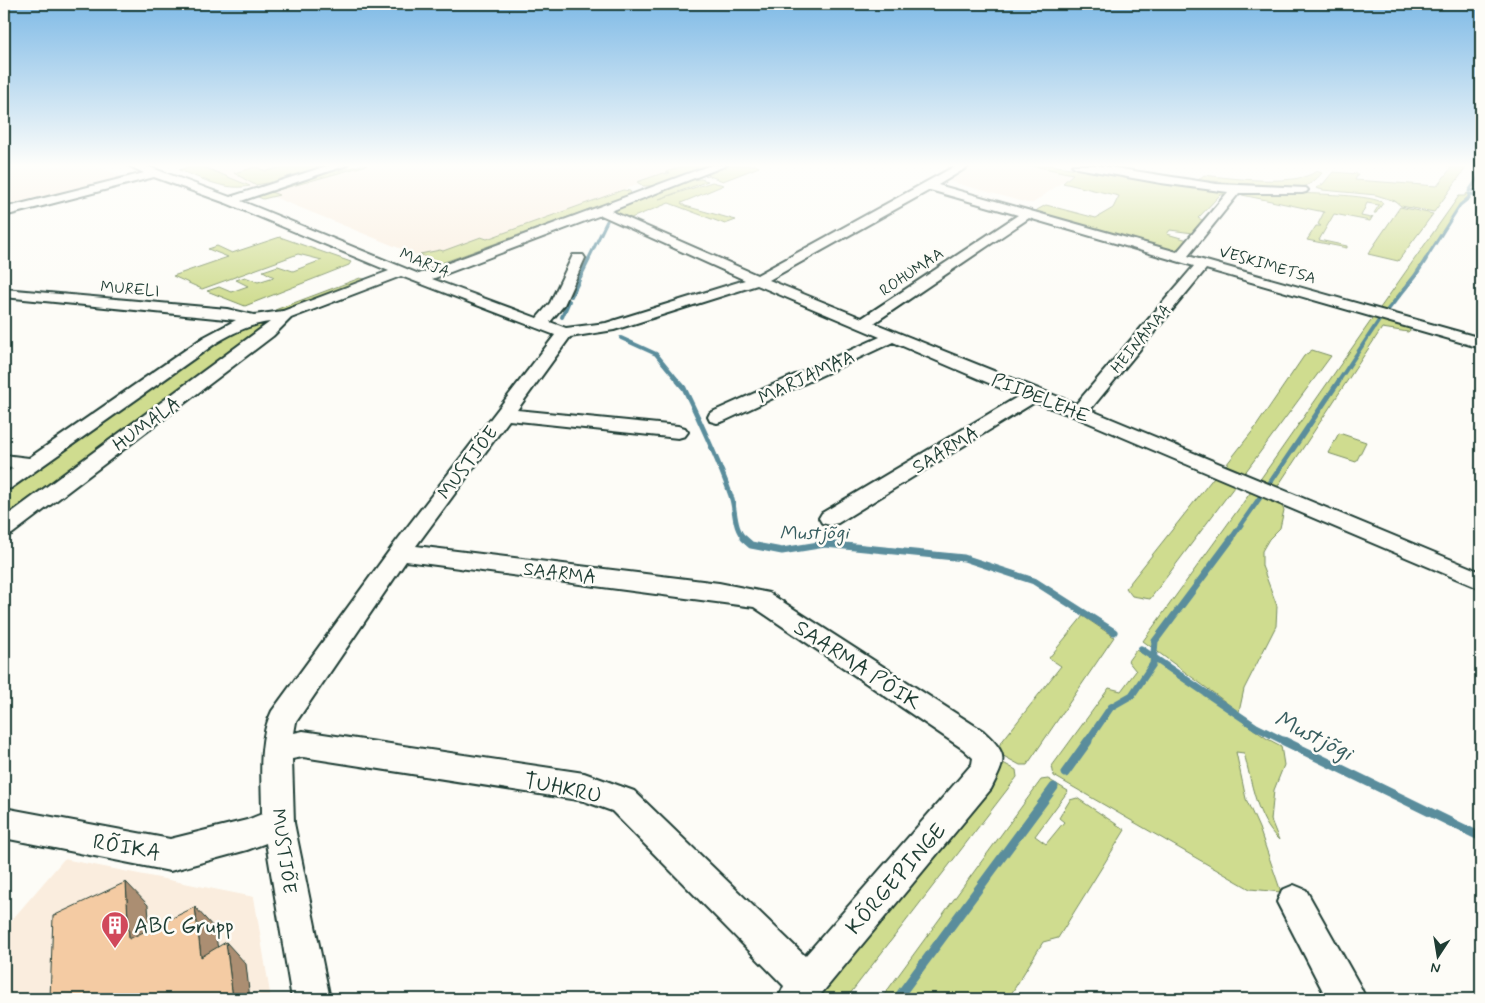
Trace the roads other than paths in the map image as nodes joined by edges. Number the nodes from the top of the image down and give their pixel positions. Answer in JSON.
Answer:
{"nodes":[{"id":1,"x":257,"y":212,"type":"edge"},
{"id":2,"x":600,"y":212,"type":"edge"},
{"id":3,"x":604,"y":212,"type":"edge"},
{"id":4,"x":882,"y":212,"type":"edge"},
{"id":5,"x":1019,"y":212,"type":"edge"},
{"id":6,"x":1217,"y":212,"type":"edge"},
{"id":7,"x":1027,"y":214,"type":"junction"},
{"id":8,"x":1180,"y":257,"type":"junction"},
{"id":9,"x":578,"y":258,"type":"dead end"},
{"id":10,"x":1203,"y":264,"type":"junction"},
{"id":11,"x":403,"y":271,"type":"junction"},
{"id":12,"x":419,"y":278,"type":"junction"},
{"id":13,"x":758,"y":280,"type":"junction"},
{"id":14,"x":4,"y":293,"type":"edge"},
{"id":15,"x":286,"y":315,"type":"junction"},
{"id":16,"x":254,"y":319,"type":"junction"},
{"id":17,"x":864,"y":323,"type":"junction"},
{"id":18,"x":540,"y":324,"type":"junction"},
{"id":19,"x":565,"y":333,"type":"junction"},
{"id":20,"x":894,"y":336,"type":"junction"},
{"id":21,"x":1481,"y":343,"type":"edge"},
{"id":22,"x":1033,"y":396,"type":"junction"},
{"id":23,"x":1079,"y":412,"type":"junction"},
{"id":24,"x":502,"y":414,"type":"junction"},
{"id":25,"x":718,"y":417,"type":"dead end"},
{"id":26,"x":678,"y":432,"type":"dead end"},
{"id":27,"x":4,"y":461,"type":"edge"},
{"id":28,"x":32,"y":464,"type":"junction"},
{"id":29,"x":4,"y":484,"type":"edge"},
{"id":30,"x":830,"y":518,"type":"dead end"},
{"id":31,"x":4,"y":529,"type":"edge"},
{"id":32,"x":400,"y":552,"type":"junction"},
{"id":33,"x":1481,"y":581,"type":"edge"},
{"id":34,"x":719,"y":592,"type":"joint"},
{"id":35,"x":277,"y":749,"type":"junction"},
{"id":36,"x":988,"y":754,"type":"joint"},
{"id":37,"x":4,"y":823,"type":"edge"},
{"id":38,"x":278,"y":823,"type":"junction"},
{"id":39,"x":1294,"y":902,"type":"dead end"},
{"id":40,"x":801,"y":990,"type":"edge"},
{"id":41,"x":311,"y":999,"type":"edge"},
{"id":42,"x":1347,"y":999,"type":"edge"}],
"edges":[{"from":1,"to":11,"type":"street","name":"MARJA"},
{"from":2,"to":12,"type":"street"},
{"from":3,"to":13,"type":"street","name":"PIIBELEHE"},
{"from":4,"to":13,"type":"street"},
{"from":5,"to":7,"type":"street","name":"VESKIMETSA"},
{"from":6,"to":8,"type":"street"},
{"from":7,"to":8,"type":"street","name":"VESKIMETSA"},
{"from":7,"to":17,"type":"street","name":"ROHUMAA"},
{"from":8,"to":10,"type":"street","name":"VESKIMETSA"},
{"from":9,"to":18,"type":"street"},
{"from":10,"to":21,"type":"street","name":"VESKIMETSA"},
{"from":10,"to":23,"type":"street","name":"HEINAMAA"},
{"from":11,"to":12,"type":"street","name":"MARJA"},
{"from":11,"to":15,"type":"street","name":"HUMALA"},
{"from":12,"to":18,"type":"street","name":"MARJA"},
{"from":13,"to":17,"type":"street","name":"PIIBELEHE"},
{"from":13,"to":19,"type":"street"},
{"from":14,"to":16,"type":"street","name":"MURELI"},
{"from":15,"to":16,"type":"street","name":"HUMALA"},
{"from":15,"to":31,"type":"street","name":"HUMALA"},
{"from":16,"to":28,"type":"street","name":"HUMALA"},
{"from":17,"to":20,"type":"street","name":"PIIBELEHE"},
{"from":18,"to":19,"type":"street","name":"MARJA"},
{"from":19,"to":24,"type":"street","name":"MUSTJÕE"},
{"from":20,"to":22,"type":"street","name":"PIIBELEHE"},
{"from":20,"to":25,"type":"street","name":"MARJAMAA"},
{"from":22,"to":23,"type":"street","name":"PIIBELEHE"},
{"from":22,"to":30,"type":"street","name":"SAARMA"},
{"from":23,"to":33,"type":"street","name":"PIIBELEHE"},
{"from":24,"to":26,"type":"street"},
{"from":24,"to":32,"type":"street","name":"MUSTJÕE"},
{"from":27,"to":28,"type":"street"},
{"from":28,"to":29,"type":"street","name":"HUMALA"},
{"from":32,"to":34,"type":"street","name":"SAARMA"},
{"from":32,"to":35,"type":"street","name":"MUSTJÕE"},
{"from":34,"to":36,"type":"street","name":"SAARMA PÕIK"},
{"from":35,"to":38,"type":"street","name":"MUSTJÕE"},
{"from":35,"to":40,"type":"street","name":"TUHKRU"},
{"from":36,"to":40,"type":"street","name":"KÕRGEPINGE"},
{"from":37,"to":38,"type":"street","name":"RÕIKA"},
{"from":38,"to":41,"type":"street","name":"MUSTJÕE"},
{"from":39,"to":42,"type":"street"}]}
